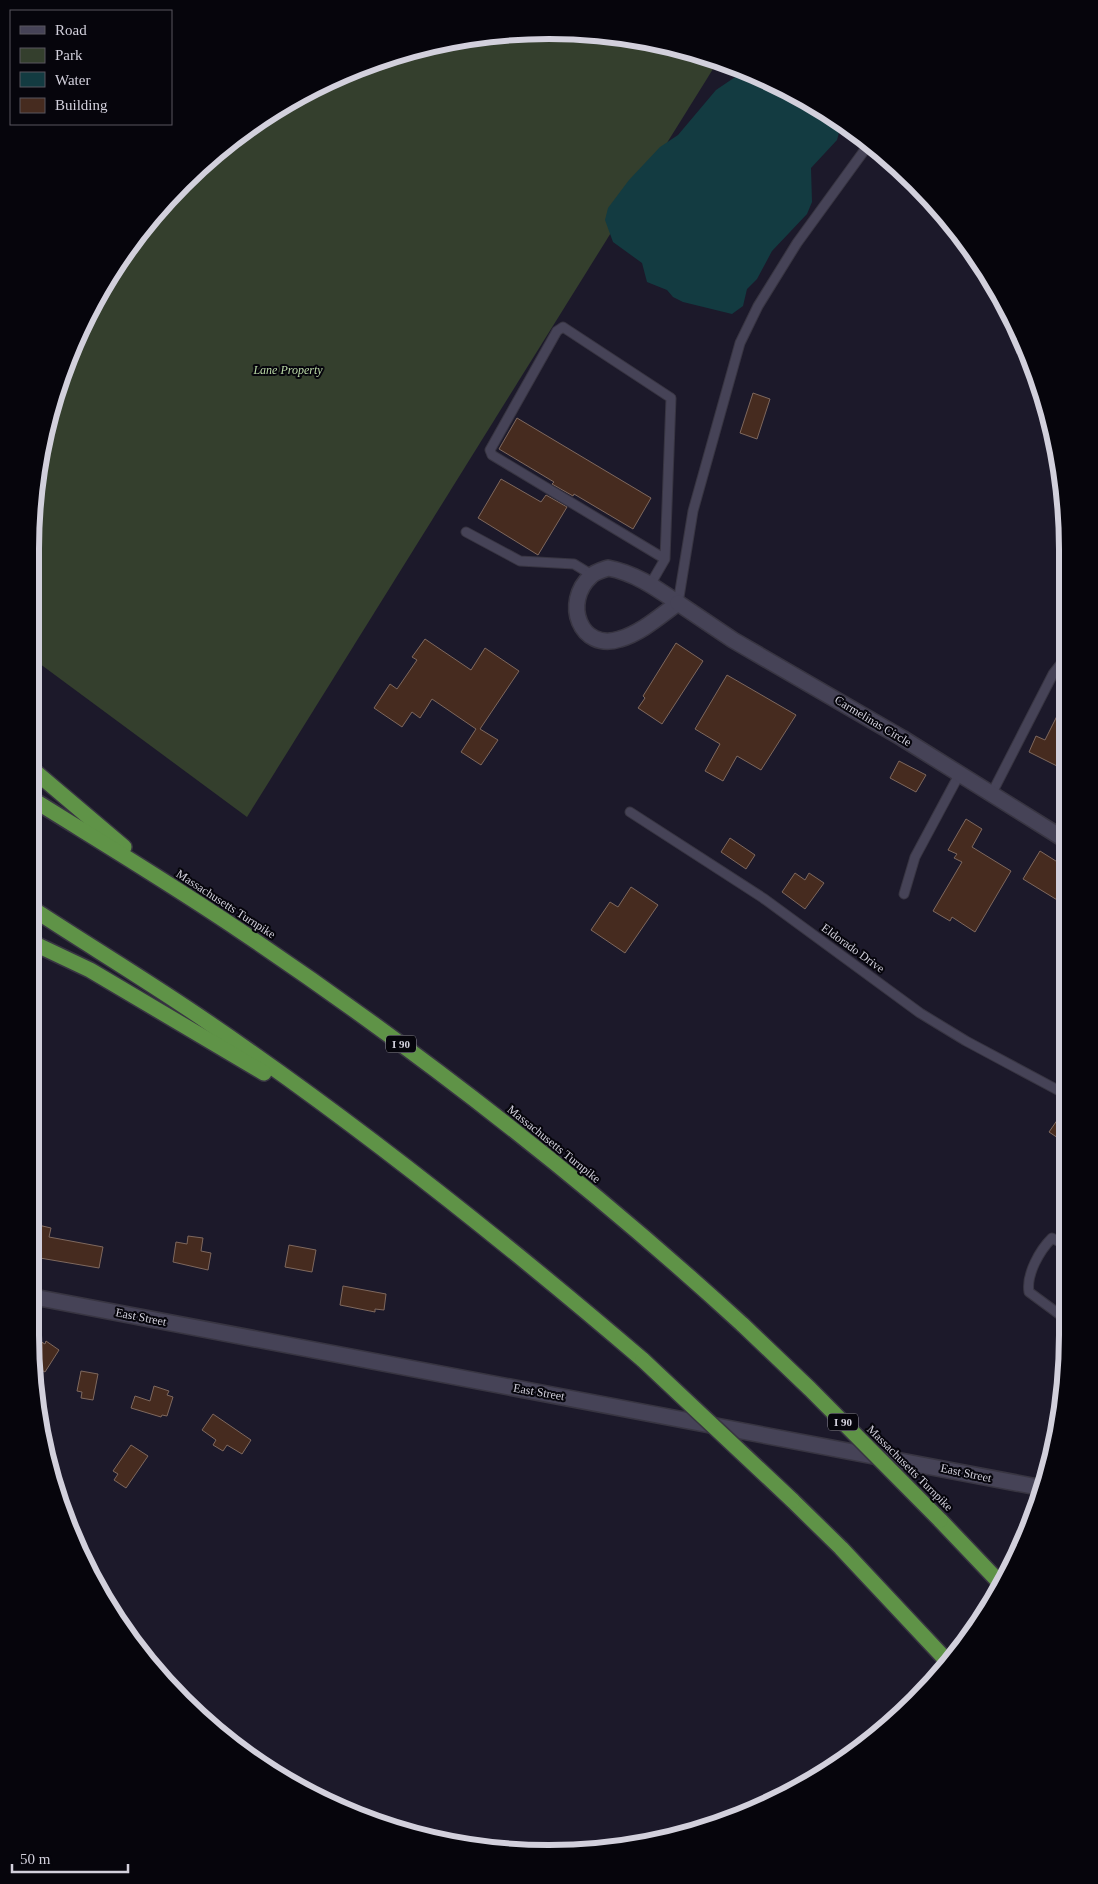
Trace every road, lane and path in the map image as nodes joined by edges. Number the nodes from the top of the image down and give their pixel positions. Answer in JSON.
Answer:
{"nodes":[{"id":1,"x":866,"y":149,"type":"edge"},
{"id":2,"x":466,"y":532,"type":"dead end"},
{"id":3,"x":665,"y":559,"type":"junction"},
{"id":4,"x":592,"y":575,"type":"junction"},
{"id":5,"x":650,"y":585,"type":"junction"},
{"id":6,"x":678,"y":603,"type":"junction"},
{"id":7,"x":1059,"y":667,"type":"edge"},
{"id":8,"x":960,"y":773,"type":"junction"},
{"id":9,"x":39,"y":775,"type":"edge"},
{"id":10,"x":992,"y":793,"type":"junction"},
{"id":11,"x":39,"y":803,"type":"edge"},
{"id":12,"x":630,"y":812,"type":"dead end"},
{"id":13,"x":1059,"y":836,"type":"edge"},
{"id":14,"x":172,"y":886,"type":"junction"},
{"id":15,"x":904,"y":894,"type":"dead end"},
{"id":16,"x":39,"y":913,"type":"edge"},
{"id":17,"x":39,"y":946,"type":"edge"},
{"id":18,"x":1059,"y":1091,"type":"edge"},
{"id":19,"x":349,"y":1124,"type":"junction"},
{"id":20,"x":1059,"y":1242,"type":"edge"},
{"id":21,"x":39,"y":1298,"type":"edge"},
{"id":22,"x":1059,"y":1314,"type":"edge"},
{"id":23,"x":1036,"y":1487,"type":"edge"},
{"id":24,"x":997,"y":1580,"type":"edge"},
{"id":25,"x":944,"y":1658,"type":"edge"}],
"edges":[{"from":1,"to":6,"type":"lane"},
{"from":2,"to":4,"type":"lane"},
{"from":3,"to":3,"type":"lane"},
{"from":3,"to":5,"type":"lane"},
{"from":4,"to":5,"type":"main road","name":"Carmelinas Circle"},
{"from":4,"to":6,"type":"main road"},
{"from":5,"to":6,"type":"main road","name":"Carmelinas Circle"},
{"from":6,"to":8,"type":"main road","name":"Carmelinas Circle"},
{"from":7,"to":10,"type":"lane"},
{"from":8,"to":10,"type":"main road","name":"Carmelinas Circle"},
{"from":8,"to":15,"type":"lane"},
{"from":9,"to":14,"type":"highway"},
{"from":10,"to":13,"type":"main road","name":"Carmelinas Circle"},
{"from":11,"to":14,"type":"highway","name":"Massachusetts Turnpike","number":"I 90"},
{"from":12,"to":18,"type":"lane","name":"Eldorado Drive"},
{"from":14,"to":24,"type":"highway","name":"Massachusetts Turnpike","number":"I 90","bridge":true},
{"from":16,"to":19,"type":"highway"},
{"from":17,"to":19,"type":"highway"},
{"from":19,"to":25,"type":"highway","bridge":true},
{"from":20,"to":22,"type":"lane"},
{"from":21,"to":23,"type":"main road","name":"East Street"}]}
